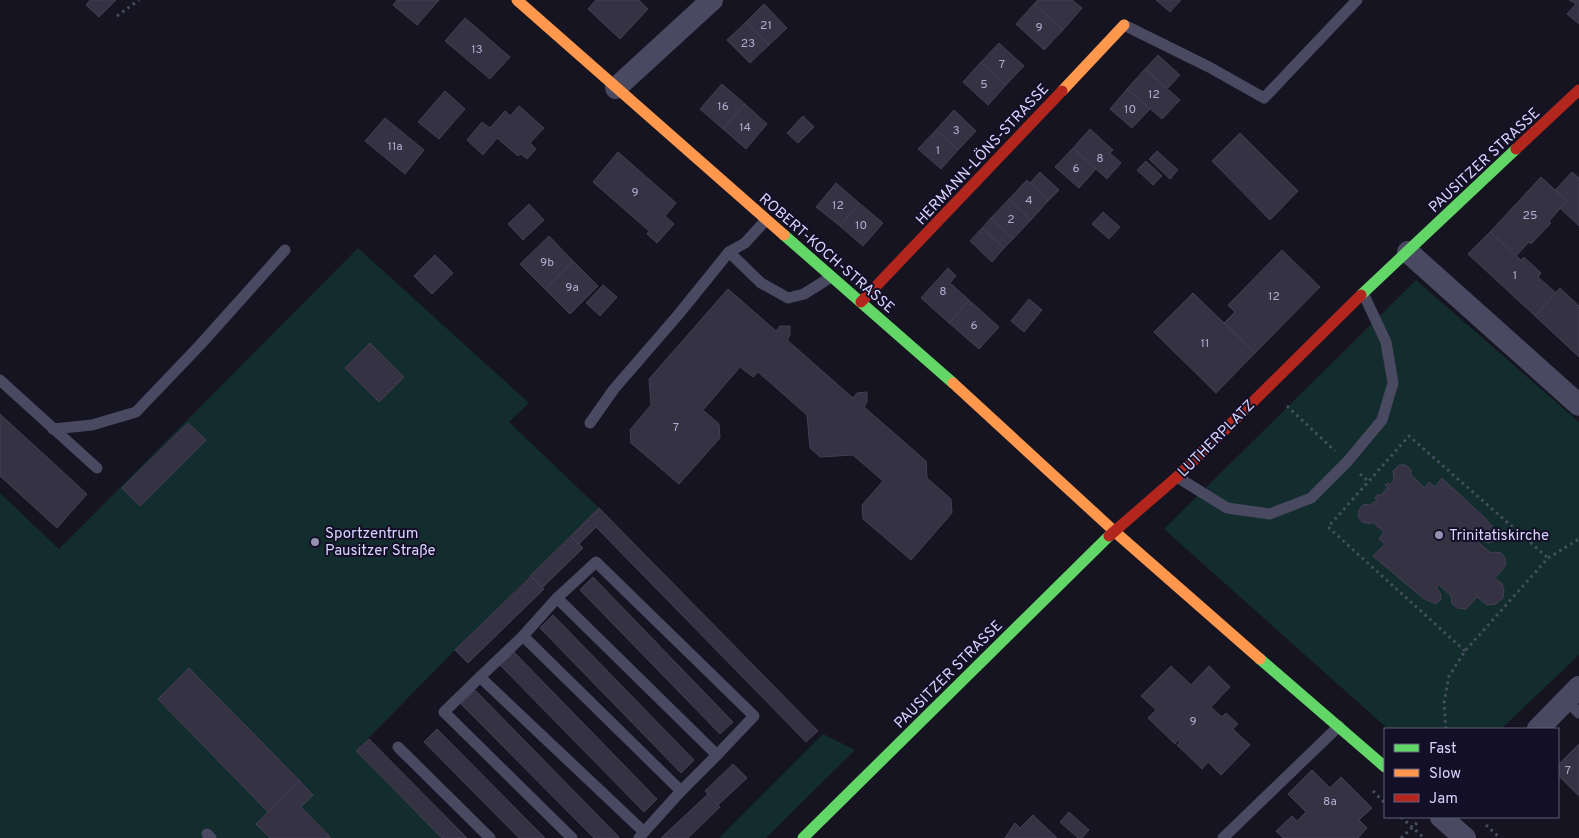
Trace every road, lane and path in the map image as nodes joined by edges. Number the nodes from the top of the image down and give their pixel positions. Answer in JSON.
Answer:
{"nodes":[{"id":1,"x":139,"y":0,"type":"edge"},
{"id":2,"x":517,"y":0,"type":"edge"},
{"id":3,"x":712,"y":0,"type":"edge"},
{"id":4,"x":1357,"y":0,"type":"edge"},
{"id":5,"x":117,"y":16,"type":"dead end"},
{"id":6,"x":1124,"y":25,"type":"joint"},
{"id":7,"x":616,"y":88,"type":"junction"},
{"id":8,"x":1579,"y":90,"type":"edge"},
{"id":9,"x":766,"y":220,"type":"junction"},
{"id":10,"x":285,"y":250,"type":"dead end"},
{"id":11,"x":729,"y":252,"type":"junction"},
{"id":12,"x":1408,"y":252,"type":"junction"},
{"id":13,"x":832,"y":276,"type":"junction"},
{"id":14,"x":1363,"y":293,"type":"junction"},
{"id":15,"x":861,"y":302,"type":"junction"},
{"id":16,"x":0,"y":380,"type":"edge"},
{"id":17,"x":1267,"y":388,"type":"junction"},
{"id":18,"x":1579,"y":405,"type":"edge"},
{"id":19,"x":590,"y":423,"type":"dead end"},
{"id":20,"x":53,"y":428,"type":"junction"},
{"id":21,"x":1347,"y":462,"type":"junction"},
{"id":22,"x":97,"y":468,"type":"dead end"},
{"id":23,"x":1177,"y":477,"type":"junction"},
{"id":24,"x":1114,"y":531,"type":"junction"},
{"id":25,"x":1579,"y":539,"type":"edge"},
{"id":26,"x":1548,"y":558,"type":"junction"},
{"id":27,"x":557,"y":598,"type":"junction"},
{"id":28,"x":522,"y":636,"type":"junction"},
{"id":29,"x":1465,"y":651,"type":"junction"},
{"id":30,"x":480,"y":677,"type":"junction"},
{"id":31,"x":1575,"y":700,"type":"edge"},
{"id":32,"x":1339,"y":726,"type":"junction"},
{"id":33,"x":1446,"y":728,"type":"edge"},
{"id":34,"x":1539,"y":728,"type":"edge"},
{"id":35,"x":398,"y":747,"type":"dead end"},
{"id":36,"x":717,"y":755,"type":"junction"},
{"id":37,"x":1384,"y":766,"type":"edge"},
{"id":38,"x":681,"y":791,"type":"junction"},
{"id":39,"x":1402,"y":818,"type":"edge"},
{"id":40,"x":1422,"y":818,"type":"edge"},
{"id":41,"x":1448,"y":819,"type":"edge"},
{"id":42,"x":1482,"y":822,"type":"dead end"},
{"id":43,"x":1412,"y":827,"type":"junction"},
{"id":44,"x":641,"y":835,"type":"edge"},
{"id":45,"x":490,"y":838,"type":"edge"},
{"id":46,"x":572,"y":838,"type":"edge"},
{"id":47,"x":803,"y":838,"type":"edge"},
{"id":48,"x":1223,"y":838,"type":"edge"},
{"id":49,"x":1401,"y":838,"type":"edge"},
{"id":50,"x":1424,"y":838,"type":"edge"},
{"id":51,"x":1465,"y":838,"type":"edge"},
{"id":52,"x":1500,"y":838,"type":"edge"}],
"edges":[{"from":1,"to":5,"type":"path"},
{"from":2,"to":7,"type":"street","name":"ROBERT-KOCH-STRASSE"},
{"from":3,"to":7,"type":"street"},
{"from":4,"to":6,"type":"lane"},
{"from":6,"to":15,"type":"street","name":"HERMANN-LÖNS-STRASSE"},
{"from":7,"to":9,"type":"street","name":"ROBERT-KOCH-STRASSE"},
{"from":8,"to":12,"type":"street","name":"PAUSITZER STRASSE"},
{"from":9,"to":11,"type":"lane"},
{"from":9,"to":13,"type":"street","name":"ROBERT-KOCH-STRASSE"},
{"from":10,"to":20,"type":"lane"},
{"from":11,"to":13,"type":"lane"},
{"from":11,"to":19,"type":"lane"},
{"from":12,"to":14,"type":"street","name":"LUTHERPLATZ"},
{"from":12,"to":18,"type":"street"},
{"from":13,"to":15,"type":"street","name":"ROBERT-KOCH-STRASSE"},
{"from":14,"to":17,"type":"street","name":"LUTHERPLATZ"},
{"from":14,"to":21,"type":"lane"},
{"from":15,"to":24,"type":"street","name":"ROBERT-KOCH-STRASSE"},
{"from":16,"to":20,"type":"lane"},
{"from":17,"to":21,"type":"path"},
{"from":17,"to":23,"type":"street","name":"LUTHERPLATZ"},
{"from":20,"to":22,"type":"lane"},
{"from":21,"to":23,"type":"lane"},
{"from":23,"to":24,"type":"street","name":"LUTHERPLATZ"},
{"from":24,"to":32,"type":"street"},
{"from":24,"to":47,"type":"street","name":"PAUSITZER STRASSE"},
{"from":25,"to":26,"type":"path"},
{"from":26,"to":29,"type":"path"},
{"from":26,"to":29,"type":"path"},
{"from":27,"to":28,"type":"lane"},
{"from":27,"to":36,"type":"lane"},
{"from":27,"to":36,"type":"lane"},
{"from":28,"to":30,"type":"lane"},
{"from":28,"to":38,"type":"lane"},
{"from":29,"to":33,"type":"path"},
{"from":30,"to":44,"type":"lane"},
{"from":30,"to":46,"type":"lane"},
{"from":31,"to":34,"type":"street"},
{"from":32,"to":37,"type":"street"},
{"from":32,"to":48,"type":"lane"},
{"from":35,"to":45,"type":"lane"},
{"from":36,"to":38,"type":"lane"},
{"from":38,"to":44,"type":"lane"},
{"from":39,"to":43,"type":"path"},
{"from":40,"to":43,"type":"path"},
{"from":41,"to":51,"type":"street"},
{"from":42,"to":52,"type":"path"},
{"from":43,"to":49,"type":"path"},
{"from":43,"to":50,"type":"path"}]}
